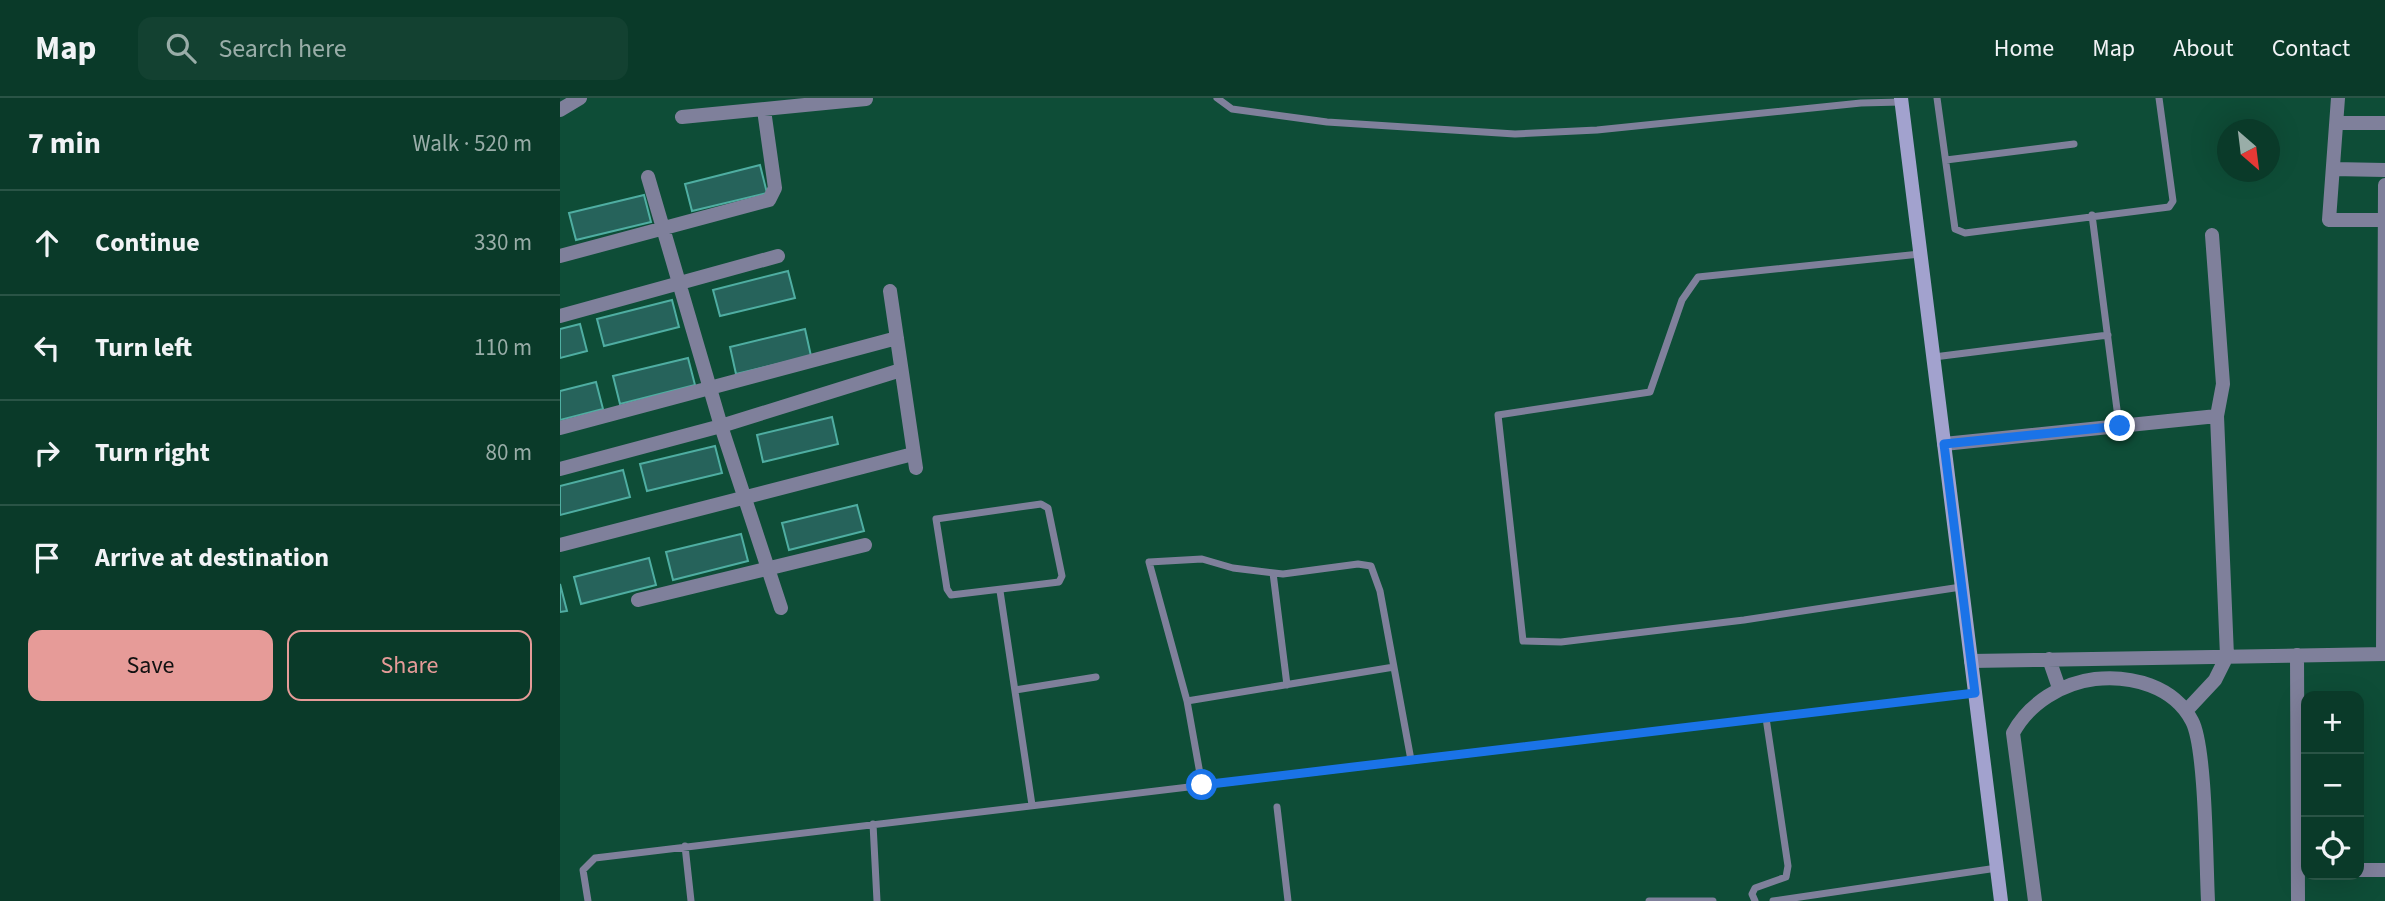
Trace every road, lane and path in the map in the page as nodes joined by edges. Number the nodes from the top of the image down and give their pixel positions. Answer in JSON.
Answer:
{"nodes":[{"id":1,"x":580,"y":98,"type":"edge"},
{"id":2,"x":1217,"y":98,"type":"edge"},
{"id":3,"x":1937,"y":98,"type":"edge"},
{"id":4,"x":2160,"y":98,"type":"edge"},
{"id":5,"x":2338,"y":98,"type":"edge"},
{"id":6,"x":866,"y":99,"type":"edge"},
{"id":7,"x":1901,"y":100,"type":"edge"},
{"id":8,"x":560,"y":110,"type":"edge"},
{"id":9,"x":764,"y":110,"type":"junction"},
{"id":10,"x":682,"y":117,"type":"dead end"},
{"id":11,"x":2337,"y":122,"type":"junction"},
{"id":12,"x":2385,"y":123,"type":"edge"},
{"id":13,"x":2074,"y":144,"type":"dead end"},
{"id":14,"x":1946,"y":160,"type":"junction"},
{"id":15,"x":2333,"y":169,"type":"junction"},
{"id":16,"x":2385,"y":170,"type":"edge"},
{"id":17,"x":648,"y":177,"type":"dead end"},
{"id":18,"x":2385,"y":185,"type":"edge"},
{"id":19,"x":2092,"y":215,"type":"junction"},
{"id":20,"x":2384,"y":220,"type":"edge"},
{"id":21,"x":664,"y":229,"type":"junction"},
{"id":22,"x":2212,"y":235,"type":"dead end"},
{"id":23,"x":1921,"y":254,"type":"junction"},
{"id":24,"x":560,"y":256,"type":"edge"},
{"id":25,"x":778,"y":256,"type":"dead end"},
{"id":26,"x":680,"y":284,"type":"junction"},
{"id":27,"x":890,"y":291,"type":"dead end"},
{"id":28,"x":560,"y":316,"type":"edge"},
{"id":29,"x":2108,"y":335,"type":"junction"},
{"id":30,"x":897,"y":338,"type":"junction"},
{"id":31,"x":1933,"y":357,"type":"junction"},
{"id":32,"x":901,"y":370,"type":"junction"},
{"id":33,"x":711,"y":388,"type":"junction"},
{"id":34,"x":2217,"y":416,"type":"junction"},
{"id":35,"x":721,"y":426,"type":"junction"},
{"id":36,"x":2120,"y":426,"type":"junction"},
{"id":37,"x":560,"y":428,"type":"edge"},
{"id":38,"x":1944,"y":444,"type":"junction"},
{"id":39,"x":913,"y":454,"type":"junction"},
{"id":40,"x":916,"y":468,"type":"dead end"},
{"id":41,"x":560,"y":469,"type":"edge"},
{"id":42,"x":745,"y":498,"type":"junction"},
{"id":43,"x":560,"y":545,"type":"edge"},
{"id":44,"x":865,"y":545,"type":"dead end"},
{"id":45,"x":768,"y":568,"type":"junction"},
{"id":46,"x":1273,"y":573,"type":"junction"},
{"id":47,"x":1961,"y":587,"type":"junction"},
{"id":48,"x":1000,"y":591,"type":"junction"},
{"id":49,"x":638,"y":600,"type":"dead end"},
{"id":50,"x":781,"y":608,"type":"dead end"},
{"id":51,"x":2384,"y":654,"type":"edge"},
{"id":52,"x":2297,"y":655,"type":"junction"},
{"id":53,"x":2227,"y":656,"type":"junction"},
{"id":54,"x":2049,"y":659,"type":"junction"},
{"id":55,"x":1970,"y":661,"type":"junction"},
{"id":56,"x":1394,"y":667,"type":"junction"},
{"id":57,"x":1096,"y":677,"type":"dead end"},
{"id":58,"x":1287,"y":685,"type":"junction"},
{"id":59,"x":2059,"y":688,"type":"junction"},
{"id":60,"x":1015,"y":690,"type":"junction"},
{"id":61,"x":1975,"y":693,"type":"junction"},
{"id":62,"x":1187,"y":701,"type":"junction"},
{"id":63,"x":2186,"y":711,"type":"junction"},
{"id":64,"x":1766,"y":718,"type":"junction"},
{"id":65,"x":1411,"y":760,"type":"junction"},
{"id":66,"x":1202,"y":785,"type":"junction"},
{"id":67,"x":1032,"y":805,"type":"junction"},
{"id":68,"x":1277,"y":807,"type":"dead end"},
{"id":69,"x":873,"y":824,"type":"junction"},
{"id":70,"x":2301,"y":828,"type":"edge"},
{"id":71,"x":685,"y":846,"type":"junction"},
{"id":72,"x":1997,"y":868,"type":"junction"},
{"id":73,"x":2364,"y":870,"type":"edge"},
{"id":74,"x":2385,"y":870,"type":"edge"},
{"id":75,"x":2301,"y":878,"type":"edge"},
{"id":76,"x":589,"y":901,"type":"edge"},
{"id":77,"x":691,"y":901,"type":"edge"},
{"id":78,"x":877,"y":901,"type":"edge"},
{"id":79,"x":1288,"y":901,"type":"edge"},
{"id":80,"x":1649,"y":901,"type":"edge"},
{"id":81,"x":1713,"y":901,"type":"edge"},
{"id":82,"x":1755,"y":901,"type":"edge"},
{"id":83,"x":1773,"y":901,"type":"edge"},
{"id":84,"x":2000,"y":901,"type":"edge"},
{"id":85,"x":2035,"y":901,"type":"edge"},
{"id":86,"x":2208,"y":901,"type":"edge"},
{"id":87,"x":2298,"y":901,"type":"edge"}],
"edges":[{"from":1,"to":8,"type":"street"},
{"from":2,"to":7,"type":"lane"},
{"from":3,"to":14,"type":"lane"},
{"from":4,"to":19,"type":"lane"},
{"from":5,"to":11,"type":"street"},
{"from":6,"to":9,"type":"street"},
{"from":7,"to":23,"type":"main road"},
{"from":9,"to":10,"type":"street"},
{"from":9,"to":21,"type":"street"},
{"from":11,"to":12,"type":"street"},
{"from":11,"to":15,"type":"street"},
{"from":13,"to":14,"type":"lane"},
{"from":14,"to":19,"type":"lane"},
{"from":15,"to":16,"type":"street"},
{"from":15,"to":20,"type":"street"},
{"from":17,"to":21,"type":"street"},
{"from":18,"to":20,"type":"street"},
{"from":19,"to":29,"type":"lane"},
{"from":20,"to":51,"type":"street"},
{"from":21,"to":24,"type":"street"},
{"from":21,"to":26,"type":"street"},
{"from":22,"to":34,"type":"street"},
{"from":23,"to":31,"type":"main road"},
{"from":23,"to":47,"type":"lane"},
{"from":25,"to":26,"type":"street"},
{"from":26,"to":28,"type":"street"},
{"from":26,"to":33,"type":"street"},
{"from":27,"to":30,"type":"street"},
{"from":29,"to":31,"type":"lane"},
{"from":29,"to":36,"type":"lane"},
{"from":30,"to":32,"type":"street"},
{"from":30,"to":33,"type":"street"},
{"from":31,"to":38,"type":"main road"},
{"from":32,"to":35,"type":"street"},
{"from":32,"to":39,"type":"street"},
{"from":33,"to":35,"type":"street"},
{"from":33,"to":37,"type":"street"},
{"from":34,"to":36,"type":"street"},
{"from":34,"to":53,"type":"street"},
{"from":35,"to":41,"type":"street"},
{"from":35,"to":42,"type":"street"},
{"from":36,"to":38,"type":"street"},
{"from":38,"to":47,"type":"main road"},
{"from":39,"to":40,"type":"street"},
{"from":39,"to":42,"type":"street"},
{"from":42,"to":43,"type":"street"},
{"from":42,"to":45,"type":"street"},
{"from":44,"to":45,"type":"street"},
{"from":45,"to":49,"type":"street"},
{"from":45,"to":50,"type":"street"},
{"from":46,"to":56,"type":"lane"},
{"from":46,"to":58,"type":"lane"},
{"from":46,"to":62,"type":"lane"},
{"from":47,"to":55,"type":"main road"},
{"from":48,"to":48,"type":"lane"},
{"from":48,"to":60,"type":"lane"},
{"from":51,"to":52,"type":"street"},
{"from":52,"to":53,"type":"street"},
{"from":52,"to":70,"type":"street"},
{"from":53,"to":54,"type":"street"},
{"from":53,"to":63,"type":"street"},
{"from":54,"to":55,"type":"street"},
{"from":54,"to":59,"type":"street"},
{"from":55,"to":61,"type":"main road"},
{"from":56,"to":58,"type":"lane"},
{"from":56,"to":65,"type":"lane"},
{"from":57,"to":60,"type":"lane"},
{"from":58,"to":62,"type":"lane"},
{"from":59,"to":63,"type":"street"},
{"from":59,"to":85,"type":"street"},
{"from":60,"to":67,"type":"lane"},
{"from":61,"to":64,"type":"lane"},
{"from":61,"to":72,"type":"main road"},
{"from":62,"to":66,"type":"lane"},
{"from":63,"to":86,"type":"street"},
{"from":64,"to":65,"type":"lane"},
{"from":64,"to":82,"type":"lane"},
{"from":65,"to":66,"type":"lane"},
{"from":66,"to":67,"type":"lane"},
{"from":67,"to":69,"type":"lane"},
{"from":68,"to":79,"type":"lane"},
{"from":69,"to":71,"type":"lane"},
{"from":69,"to":78,"type":"lane"},
{"from":71,"to":76,"type":"lane"},
{"from":71,"to":77,"type":"lane"},
{"from":72,"to":83,"type":"lane"},
{"from":72,"to":84,"type":"main road"},
{"from":73,"to":74,"type":"street"},
{"from":75,"to":87,"type":"street"},
{"from":80,"to":81,"type":"lane"}]}
